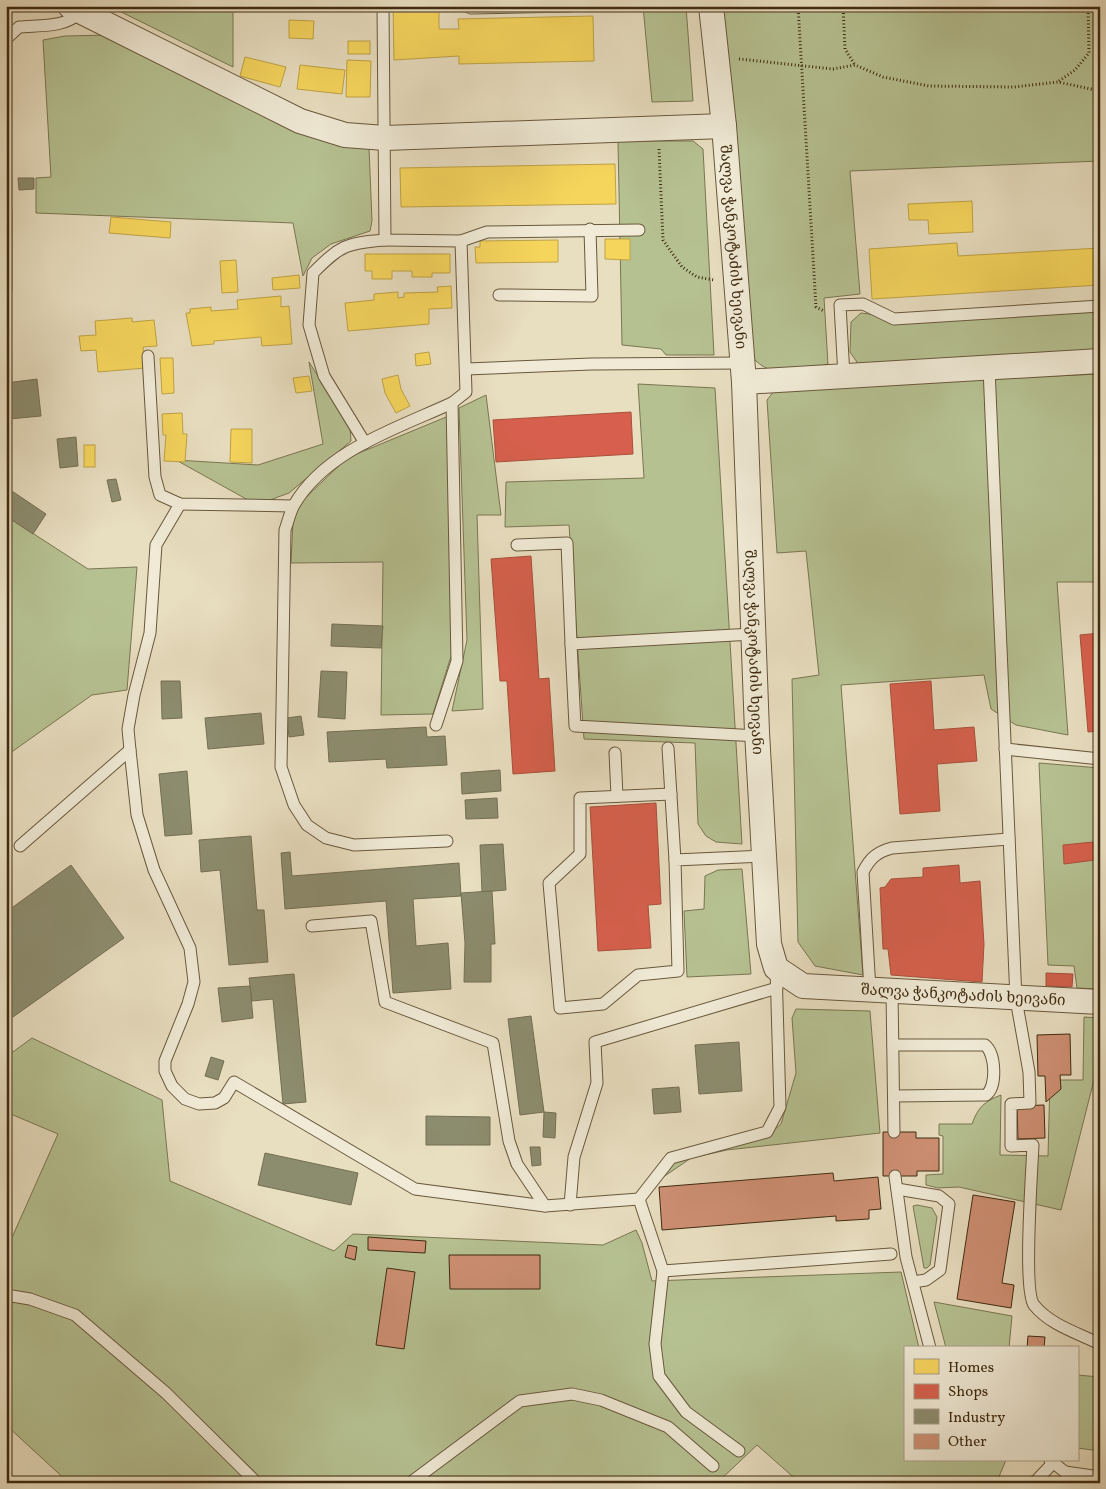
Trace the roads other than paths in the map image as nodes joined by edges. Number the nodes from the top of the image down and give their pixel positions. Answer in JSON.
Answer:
{"nodes":[{"id":1,"x":383,"y":6,"type":"edge"},
{"id":2,"x":467,"y":6,"type":"edge"},
{"id":3,"x":570,"y":6,"type":"edge"},
{"id":4,"x":711,"y":6,"type":"edge"},
{"id":5,"x":75,"y":9,"type":"edge"},
{"id":6,"x":6,"y":39,"type":"edge"},
{"id":7,"x":724,"y":126,"type":"junction"},
{"id":8,"x":385,"y":138,"type":"junction"},
{"id":9,"x":6,"y":211,"type":"edge"},
{"id":10,"x":590,"y":230,"type":"junction"},
{"id":11,"x":640,"y":230,"type":"dead end"},
{"id":12,"x":385,"y":240,"type":"junction"},
{"id":13,"x":461,"y":241,"type":"junction"},
{"id":14,"x":6,"y":291,"type":"edge"},
{"id":15,"x":499,"y":295,"type":"dead end"},
{"id":16,"x":1100,"y":306,"type":"edge"},
{"id":17,"x":148,"y":356,"type":"dead end"},
{"id":18,"x":1100,"y":361,"type":"edge"},
{"id":19,"x":989,"y":368,"type":"junction"},
{"id":20,"x":467,"y":369,"type":"junction"},
{"id":21,"x":743,"y":373,"type":"junction"},
{"id":22,"x":844,"y":376,"type":"junction"},
{"id":23,"x":452,"y":403,"type":"junction"},
{"id":24,"x":365,"y":443,"type":"junction"},
{"id":25,"x":180,"y":504,"type":"junction"},
{"id":26,"x":293,"y":506,"type":"junction"},
{"id":27,"x":517,"y":546,"type":"dead end"},
{"id":28,"x":754,"y":634,"type":"junction"},
{"id":29,"x":571,"y":644,"type":"junction"},
{"id":30,"x":436,"y":724,"type":"dead end"},
{"id":31,"x":758,"y":736,"type":"junction"},
{"id":32,"x":668,"y":748,"type":"dead end"},
{"id":33,"x":1005,"y":749,"type":"junction"},
{"id":34,"x":130,"y":750,"type":"junction"},
{"id":35,"x":614,"y":753,"type":"dead end"},
{"id":36,"x":1100,"y":759,"type":"edge"},
{"id":37,"x":671,"y":794,"type":"junction"},
{"id":38,"x":617,"y":796,"type":"junction"},
{"id":39,"x":1008,"y":840,"type":"junction"},
{"id":40,"x":447,"y":841,"type":"dead end"},
{"id":41,"x":20,"y":846,"type":"dead end"},
{"id":42,"x":765,"y":856,"type":"junction"},
{"id":43,"x":676,"y":860,"type":"junction"},
{"id":44,"x":312,"y":926,"type":"dead end"},
{"id":45,"x":776,"y":978,"type":"junction"},
{"id":46,"x":881,"y":991,"type":"junction"},
{"id":47,"x":1016,"y":998,"type":"junction"},
{"id":48,"x":1100,"y":1002,"type":"edge"},
{"id":49,"x":893,"y":1046,"type":"junction"},
{"id":50,"x":894,"y":1096,"type":"junction"},
{"id":51,"x":894,"y":1132,"type":"dead end"},
{"id":52,"x":895,"y":1176,"type":"dead end"},
{"id":53,"x":897,"y":1189,"type":"junction"},
{"id":54,"x":639,"y":1199,"type":"junction"},
{"id":55,"x":570,"y":1205,"type":"junction"},
{"id":56,"x":545,"y":1206,"type":"junction"},
{"id":57,"x":891,"y":1254,"type":"dead end"},
{"id":58,"x":663,"y":1271,"type":"junction"},
{"id":59,"x":913,"y":1282,"type":"junction"},
{"id":60,"x":6,"y":1295,"type":"edge"},
{"id":61,"x":1100,"y":1344,"type":"edge"},
{"id":62,"x":929,"y":1346,"type":"edge"},
{"id":63,"x":738,"y":1451,"type":"dead end"},
{"id":64,"x":1052,"y":1462,"type":"edge"},
{"id":65,"x":713,"y":1466,"type":"dead end"},
{"id":66,"x":1065,"y":1472,"type":"junction"},
{"id":67,"x":1100,"y":1477,"type":"edge"},
{"id":68,"x":257,"y":1483,"type":"edge"},
{"id":69,"x":410,"y":1483,"type":"edge"},
{"id":70,"x":1034,"y":1483,"type":"edge"},
{"id":71,"x":1071,"y":1483,"type":"edge"}],
"edges":[{"from":1,"to":8,"type":"lane"},
{"from":2,"to":3,"type":"lane"},
{"from":4,"to":7,"type":"street","name":"შალვა ჭანკოტაძის ხეივანი"},
{"from":5,"to":6,"type":"lane"},
{"from":5,"to":8,"type":"street"},
{"from":7,"to":8,"type":"street"},
{"from":7,"to":21,"type":"street","name":"შალვა ჭანკოტაძის ხეივანი"},
{"from":8,"to":12,"type":"lane"},
{"from":9,"to":14,"type":"lane"},
{"from":10,"to":11,"type":"lane"},
{"from":10,"to":13,"type":"lane"},
{"from":10,"to":15,"type":"lane"},
{"from":12,"to":13,"type":"lane"},
{"from":12,"to":24,"type":"lane"},
{"from":13,"to":20,"type":"lane"},
{"from":16,"to":22,"type":"lane"},
{"from":17,"to":25,"type":"lane"},
{"from":18,"to":19,"type":"street"},
{"from":19,"to":22,"type":"street"},
{"from":19,"to":33,"type":"lane"},
{"from":20,"to":21,"type":"lane"},
{"from":20,"to":23,"type":"lane"},
{"from":21,"to":22,"type":"street"},
{"from":21,"to":28,"type":"street","name":"შალვა ჭანკოტაძის ხეივანი"},
{"from":23,"to":24,"type":"lane"},
{"from":23,"to":30,"type":"lane"},
{"from":24,"to":26,"type":"lane"},
{"from":25,"to":26,"type":"lane"},
{"from":25,"to":34,"type":"lane"},
{"from":26,"to":40,"type":"lane"},
{"from":27,"to":29,"type":"lane"},
{"from":28,"to":29,"type":"lane"},
{"from":28,"to":31,"type":"street","name":"შალვა ჭანკოტაძის ხეივანი"},
{"from":29,"to":31,"type":"lane"},
{"from":31,"to":42,"type":"street","name":"შალვა ჭანკოტაძის ხეივანი"},
{"from":32,"to":37,"type":"lane"},
{"from":33,"to":36,"type":"lane"},
{"from":33,"to":39,"type":"lane"},
{"from":34,"to":41,"type":"lane"},
{"from":34,"to":56,"type":"lane"},
{"from":35,"to":38,"type":"lane"},
{"from":37,"to":38,"type":"lane"},
{"from":37,"to":43,"type":"lane"},
{"from":38,"to":43,"type":"lane"},
{"from":39,"to":46,"type":"lane"},
{"from":39,"to":47,"type":"lane"},
{"from":42,"to":43,"type":"lane"},
{"from":42,"to":45,"type":"street","name":"შალვა ჭანკოტაძის ხეივანი"},
{"from":44,"to":56,"type":"lane"},
{"from":45,"to":46,"type":"street","name":"შალვა ჭანკოტაძის ხეივანი"},
{"from":45,"to":54,"type":"lane"},
{"from":45,"to":55,"type":"lane"},
{"from":46,"to":47,"type":"street","name":"შალვა ჭანკოტაძის ხეივანი"},
{"from":46,"to":49,"type":"lane"},
{"from":47,"to":48,"type":"street","name":"შალვა ჭანკოტაძის ხეივანი"},
{"from":47,"to":61,"type":"lane"},
{"from":49,"to":50,"type":"lane"},
{"from":49,"to":50,"type":"lane"},
{"from":50,"to":51,"type":"lane"},
{"from":52,"to":53,"type":"lane"},
{"from":53,"to":59,"type":"lane"},
{"from":53,"to":59,"type":"lane"},
{"from":54,"to":55,"type":"lane"},
{"from":54,"to":58,"type":"lane"},
{"from":55,"to":56,"type":"lane"},
{"from":57,"to":58,"type":"lane"},
{"from":58,"to":63,"type":"lane"},
{"from":59,"to":62,"type":"lane"},
{"from":60,"to":68,"type":"lane"},
{"from":64,"to":66,"type":"lane"},
{"from":64,"to":70,"type":"lane"},
{"from":65,"to":69,"type":"lane"},
{"from":66,"to":67,"type":"lane"},
{"from":66,"to":71,"type":"lane"}]}
